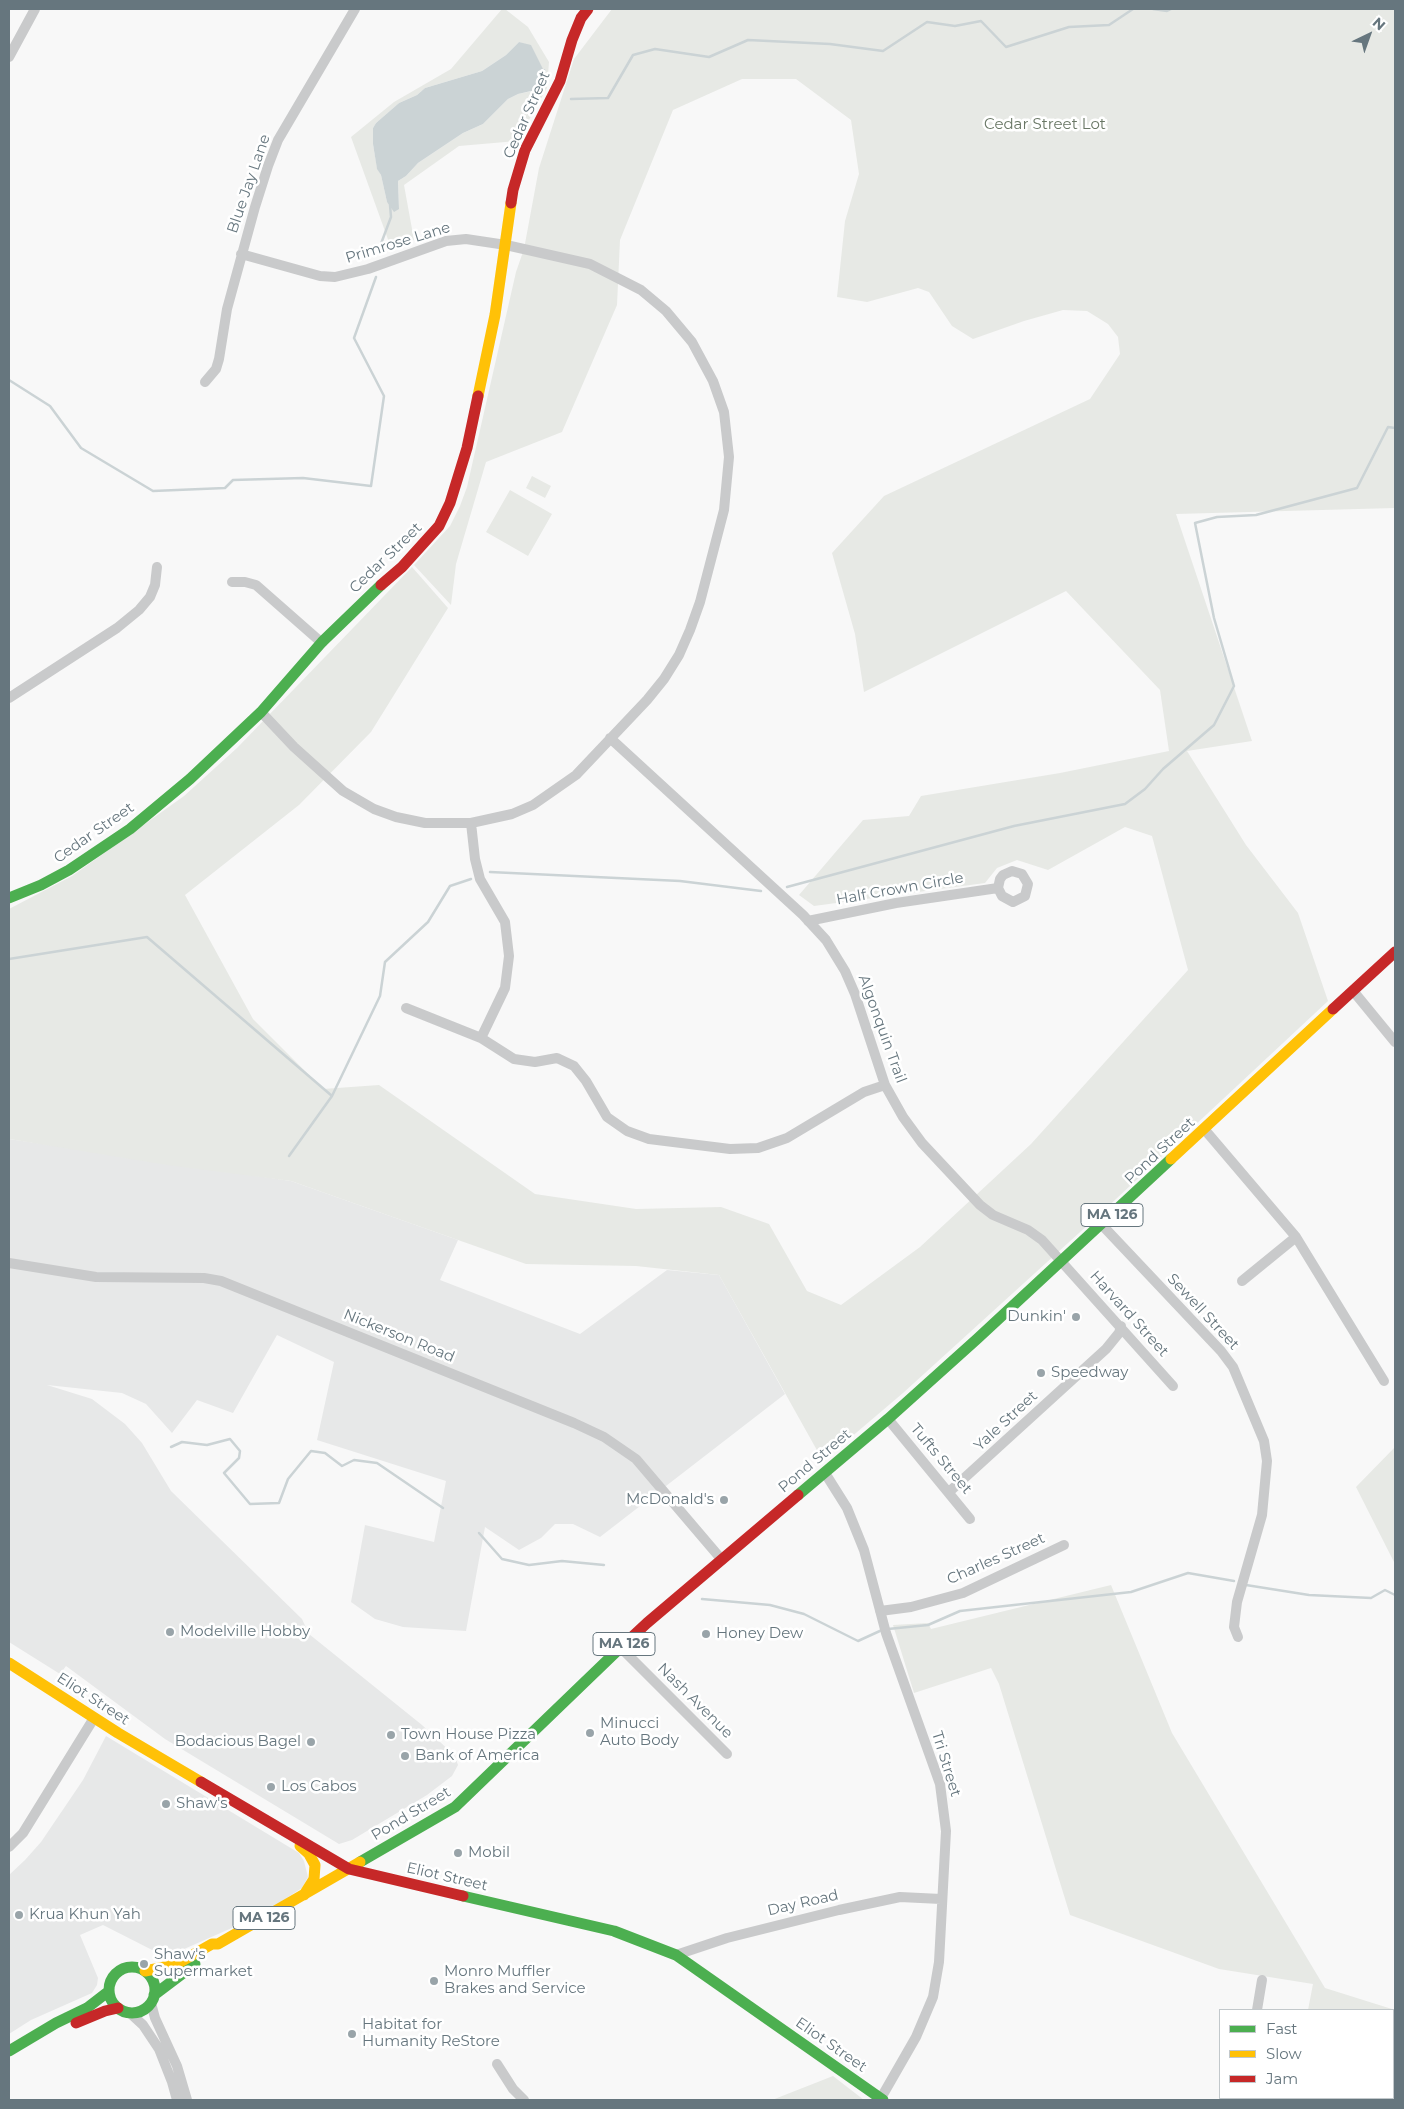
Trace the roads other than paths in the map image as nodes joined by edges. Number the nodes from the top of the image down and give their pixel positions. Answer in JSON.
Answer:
{"nodes":[{"id":1,"x":35,"y":9,"type":"edge"},
{"id":2,"x":355,"y":9,"type":"edge"},
{"id":3,"x":588,"y":9,"type":"edge"},
{"id":4,"x":9,"y":57,"type":"edge"},
{"id":5,"x":506,"y":245,"type":"junction"},
{"id":6,"x":241,"y":254,"type":"junction"},
{"id":7,"x":205,"y":382,"type":"dead end"},
{"id":8,"x":157,"y":567,"type":"dead end"},
{"id":9,"x":232,"y":582,"type":"dead end"},
{"id":10,"x":322,"y":643,"type":"junction"},
{"id":11,"x":9,"y":698,"type":"edge"},
{"id":12,"x":261,"y":712,"type":"junction"},
{"id":13,"x":610,"y":738,"type":"junction"},
{"id":14,"x":471,"y":823,"type":"junction"},
{"id":15,"x":998,"y":888,"type":"dead end"},
{"id":16,"x":9,"y":898,"type":"edge"},
{"id":17,"x":808,"y":921,"type":"junction"},
{"id":18,"x":1395,"y":952,"type":"edge"},
{"id":19,"x":1354,"y":992,"type":"junction"},
{"id":20,"x":406,"y":1008,"type":"dead end"},
{"id":21,"x":481,"y":1038,"type":"junction"},
{"id":22,"x":1395,"y":1042,"type":"edge"},
{"id":23,"x":885,"y":1085,"type":"junction"},
{"id":24,"x":1205,"y":1130,"type":"junction"},
{"id":25,"x":1102,"y":1225,"type":"junction"},
{"id":26,"x":1296,"y":1237,"type":"junction"},
{"id":27,"x":1063,"y":1261,"type":"junction"},
{"id":28,"x":9,"y":1263,"type":"edge"},
{"id":29,"x":1242,"y":1281,"type":"dead end"},
{"id":30,"x":1120,"y":1326,"type":"junction"},
{"id":31,"x":1384,"y":1382,"type":"dead end"},
{"id":32,"x":1174,"y":1386,"type":"dead end"},
{"id":33,"x":888,"y":1419,"type":"junction"},
{"id":34,"x":825,"y":1473,"type":"junction"},
{"id":35,"x":949,"y":1492,"type":"junction"},
{"id":36,"x":970,"y":1519,"type":"dead end"},
{"id":37,"x":1064,"y":1545,"type":"dead end"},
{"id":38,"x":722,"y":1560,"type":"junction"},
{"id":39,"x":880,"y":1610,"type":"junction"},
{"id":40,"x":1238,"y":1637,"type":"dead end"},
{"id":41,"x":620,"y":1647,"type":"junction"},
{"id":42,"x":9,"y":1663,"type":"edge"},
{"id":43,"x":94,"y":1718,"type":"junction"},
{"id":44,"x":727,"y":1754,"type":"dead end"},
{"id":45,"x":290,"y":1834,"type":"junction"},
{"id":46,"x":9,"y":1847,"type":"edge"},
{"id":47,"x":349,"y":1869,"type":"junction"},
{"id":48,"x":304,"y":1895,"type":"junction"},
{"id":49,"x":941,"y":1899,"type":"junction"},
{"id":50,"x":218,"y":1944,"type":"junction"},
{"id":51,"x":676,"y":1955,"type":"junction"},
{"id":52,"x":144,"y":1971,"type":"junction"},
{"id":53,"x":1262,"y":1980,"type":"dead end"},
{"id":54,"x":109,"y":1991,"type":"junction"},
{"id":55,"x":153,"y":1999,"type":"junction"},
{"id":56,"x":118,"y":2008,"type":"junction"},
{"id":57,"x":1257,"y":2009,"type":"edge"},
{"id":58,"x":130,"y":2013,"type":"junction"},
{"id":59,"x":39,"y":2034,"type":"junction"},
{"id":60,"x":162,"y":2040,"type":"junction"},
{"id":61,"x":9,"y":2051,"type":"edge"},
{"id":62,"x":497,"y":2064,"type":"dead end"},
{"id":63,"x":882,"y":2099,"type":"edge"},
{"id":64,"x":176,"y":2100,"type":"edge"},
{"id":65,"x":187,"y":2100,"type":"edge"},
{"id":66,"x":524,"y":2100,"type":"edge"}],
"edges":[{"from":1,"to":4,"type":"street"},
{"from":2,"to":6,"type":"street","name":"Blue Jay Lane"},
{"from":3,"to":5,"type":"main road","name":"Cedar Street"},
{"from":5,"to":6,"type":"street","name":"Primrose Lane"},
{"from":5,"to":10,"type":"main road","name":"Cedar Street"},
{"from":5,"to":13,"type":"street","name":"Primrose Lane"},
{"from":6,"to":7,"type":"street","name":"Blue Jay Lane"},
{"from":8,"to":11,"type":"street"},
{"from":9,"to":10,"type":"street"},
{"from":10,"to":12,"type":"main road","name":"Cedar Street"},
{"from":12,"to":14,"type":"street","name":"Primrose Lane"},
{"from":12,"to":16,"type":"main road","name":"Cedar Street"},
{"from":13,"to":14,"type":"street","name":"Primrose Lane"},
{"from":13,"to":17,"type":"street","name":"Algonquin Trail"},
{"from":14,"to":21,"type":"street"},
{"from":15,"to":17,"type":"street","name":"Half Crown Circle"},
{"from":17,"to":23,"type":"street","name":"Algonquin Trail"},
{"from":18,"to":19,"type":"main road","name":"Pond Street","number":"MA 126"},
{"from":19,"to":22,"type":"street"},
{"from":19,"to":24,"type":"main road","name":"Pond Street","number":"MA 126"},
{"from":20,"to":21,"type":"street"},
{"from":21,"to":23,"type":"street"},
{"from":23,"to":27,"type":"street","name":"Algonquin Trail"},
{"from":24,"to":25,"type":"main road","name":"Pond Street","number":"MA 126"},
{"from":24,"to":26,"type":"street"},
{"from":25,"to":27,"type":"main road","name":"Pond Street","number":"MA 126"},
{"from":25,"to":40,"type":"street","name":"Sewell Street"},
{"from":26,"to":29,"type":"street"},
{"from":26,"to":31,"type":"street"},
{"from":27,"to":30,"type":"street","name":"Harvard Street"},
{"from":27,"to":33,"type":"main road","name":"Pond Street","number":"MA 126"},
{"from":28,"to":38,"type":"street","name":"Nickerson Road"},
{"from":30,"to":32,"type":"street","name":"Harvard Street"},
{"from":30,"to":35,"type":"street","name":"Yale Street"},
{"from":33,"to":34,"type":"main road","name":"Pond Street","number":"MA 126"},
{"from":33,"to":35,"type":"street","name":"Tufts Street"},
{"from":34,"to":38,"type":"main road","name":"Pond Street","number":"MA 126"},
{"from":34,"to":39,"type":"street","name":"Tri Street"},
{"from":35,"to":36,"type":"street","name":"Tufts Street"},
{"from":37,"to":39,"type":"street","name":"Charles Street"},
{"from":38,"to":41,"type":"main road","name":"Pond Street","number":"MA 126"},
{"from":39,"to":49,"type":"street","name":"Tri Street"},
{"from":41,"to":44,"type":"street","name":"Nash Avenue"},
{"from":41,"to":47,"type":"main road","name":"Pond Street","number":"MA 126"},
{"from":42,"to":43,"type":"main road","name":"Eliot Street"},
{"from":43,"to":45,"type":"main road","name":"Eliot Street"},
{"from":43,"to":46,"type":"street"},
{"from":45,"to":47,"type":"main road","name":"Eliot Street"},
{"from":45,"to":48,"type":"main road"},
{"from":47,"to":48,"type":"main road","name":"Pond Street","number":"MA 126"},
{"from":47,"to":51,"type":"main road","name":"Eliot Street"},
{"from":48,"to":50,"type":"main road","name":"Pond Street","number":"MA 126"},
{"from":49,"to":51,"type":"street","name":"Day Road"},
{"from":49,"to":63,"type":"street","name":"Tri Street"},
{"from":50,"to":52,"type":"main road","name":"Pond Street","number":"MA 126"},
{"from":50,"to":55,"type":"main road","name":"Pond Street","number":"MA 126"},
{"from":51,"to":63,"type":"main road","name":"Eliot Street"},
{"from":52,"to":54,"type":"main road","number":"MA 126"},
{"from":52,"to":55,"type":"main road"},
{"from":53,"to":57,"type":"street"},
{"from":54,"to":56,"type":"main road"},
{"from":54,"to":59,"type":"main road","number":"MA 126"},
{"from":55,"to":58,"type":"main road","number":"MA 126"},
{"from":55,"to":60,"type":"street"},
{"from":56,"to":58,"type":"main road"},
{"from":56,"to":59,"type":"main road","number":"MA 126"},
{"from":58,"to":60,"type":"street"},
{"from":59,"to":61,"type":"main road","number":"MA 126"},
{"from":60,"to":64,"type":"street"},
{"from":60,"to":65,"type":"street"},
{"from":62,"to":66,"type":"street"}]}
